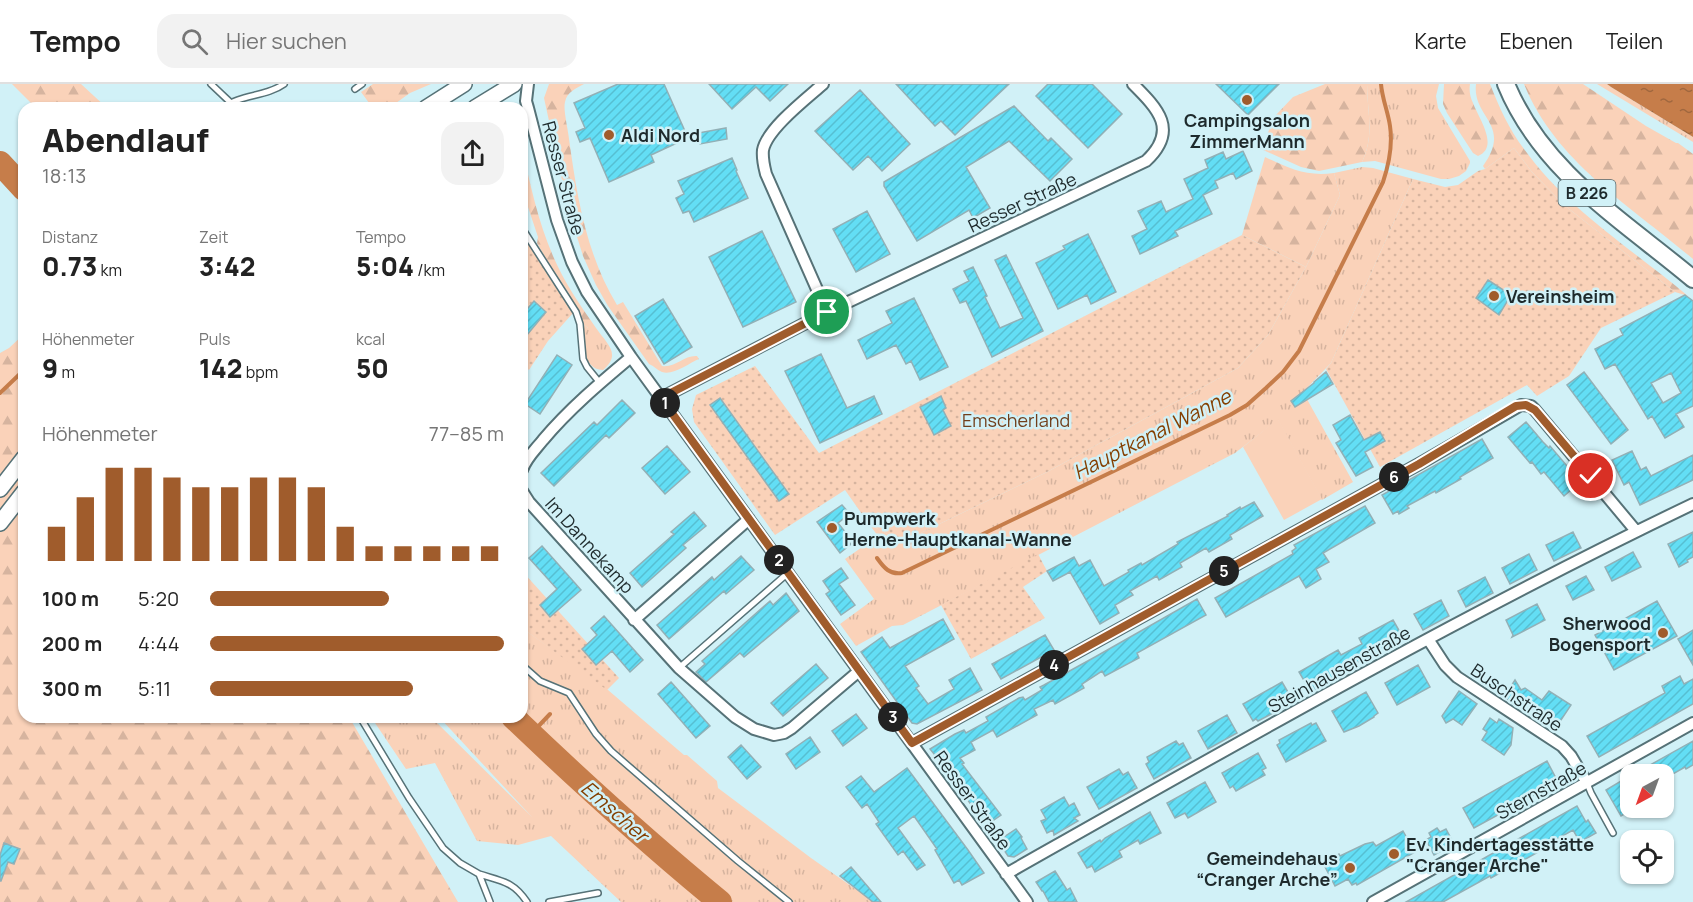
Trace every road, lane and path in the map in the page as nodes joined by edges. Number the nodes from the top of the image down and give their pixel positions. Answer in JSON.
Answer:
{"nodes":[{"id":1,"x":211,"y":84,"type":"edge"},
{"id":2,"x":284,"y":84,"type":"edge"},
{"id":3,"x":362,"y":84,"type":"edge"},
{"id":4,"x":464,"y":84,"type":"edge"},
{"id":5,"x":514,"y":84,"type":"edge"},
{"id":6,"x":528,"y":84,"type":"edge"},
{"id":7,"x":823,"y":84,"type":"edge"},
{"id":8,"x":1133,"y":84,"type":"edge"},
{"id":9,"x":1506,"y":84,"type":"edge"},
{"id":10,"x":355,"y":89,"type":"dead end"},
{"id":11,"x":526,"y":101,"type":"joint"},
{"id":12,"x":230,"y":102,"type":"joint"},
{"id":13,"x":436,"y":102,"type":"edge"},
{"id":14,"x":486,"y":102,"type":"edge"},
{"id":15,"x":528,"y":109,"type":"edge"},
{"id":16,"x":528,"y":237,"type":"edge"},
{"id":17,"x":1693,"y":279,"type":"edge"},
{"id":18,"x":827,"y":312,"type":"junction"},
{"id":19,"x":632,"y":357,"type":"junction"},
{"id":20,"x":600,"y":383,"type":"junction"},
{"id":21,"x":661,"y":398,"type":"junction"},
{"id":22,"x":528,"y":457,"type":"edge"},
{"id":23,"x":18,"y":466,"type":"edge"},
{"id":24,"x":0,"y":489,"type":"edge"},
{"id":25,"x":18,"y":500,"type":"edge"},
{"id":26,"x":528,"y":500,"type":"edge"},
{"id":27,"x":1693,"y":504,"type":"edge"},
{"id":28,"x":749,"y":519,"type":"junction"},
{"id":29,"x":0,"y":523,"type":"edge"},
{"id":30,"x":1636,"y":531,"type":"junction"},
{"id":31,"x":788,"y":573,"type":"junction"},
{"id":32,"x":634,"y":620,"type":"junction"},
{"id":33,"x":1428,"y":639,"type":"junction"},
{"id":34,"x":679,"y":668,"type":"junction"},
{"id":35,"x":528,"y":670,"type":"edge"},
{"id":36,"x":859,"y":671,"type":"junction"},
{"id":37,"x":364,"y":723,"type":"edge"},
{"id":38,"x":1693,"y":723,"type":"edge"},
{"id":39,"x":912,"y":743,"type":"junction"},
{"id":40,"x":1587,"y":783,"type":"junction"},
{"id":41,"x":1613,"y":832,"type":"dead end"},
{"id":42,"x":1006,"y":873,"type":"junction"},
{"id":43,"x":478,"y":874,"type":"junction"},
{"id":44,"x":598,"y":893,"type":"dead end"},
{"id":45,"x":490,"y":902,"type":"edge"},
{"id":46,"x":528,"y":902,"type":"edge"},
{"id":47,"x":549,"y":902,"type":"edge"},
{"id":48,"x":789,"y":902,"type":"edge"},
{"id":49,"x":1027,"y":902,"type":"edge"},
{"id":50,"x":1373,"y":902,"type":"edge"}],
"edges":[{"from":1,"to":12,"type":"lane"},
{"from":2,"to":12,"type":"lane"},
{"from":3,"to":10,"type":"lane"},
{"from":4,"to":13,"type":"main road"},
{"from":5,"to":11,"type":"street"},
{"from":5,"to":14,"type":"main road"},
{"from":6,"to":11,"type":"street","name":"Resser Straße"},
{"from":7,"to":18,"type":"street"},
{"from":8,"to":18,"type":"street","name":"Resser Straße"},
{"from":9,"to":17,"type":"main road","number":"B 226"},
{"from":15,"to":19,"type":"street","name":"Resser Straße"},
{"from":16,"to":20,"type":"lane"},
{"from":18,"to":21,"type":"street","name":"Resser Straße"},
{"from":19,"to":20,"type":"street"},
{"from":19,"to":21,"type":"street","name":"Resser Straße"},
{"from":20,"to":22,"type":"street"},
{"from":21,"to":28,"type":"street","name":"Resser Straße"},
{"from":23,"to":24,"type":"main road"},
{"from":25,"to":29,"type":"main road"},
{"from":26,"to":32,"type":"street","name":"Im Dannekamp"},
{"from":27,"to":30,"type":"street","name":"Steinhausenstraße"},
{"from":28,"to":31,"type":"street","name":"Resser Straße"},
{"from":28,"to":32,"type":"street","name":"Im Dannekamp"},
{"from":30,"to":33,"type":"street","name":"Steinhausenstraße"},
{"from":30,"to":39,"type":"street"},
{"from":31,"to":34,"type":"lane"},
{"from":31,"to":36,"type":"street","name":"Resser Straße"},
{"from":32,"to":34,"type":"street","name":"Im Dannekamp"},
{"from":33,"to":40,"type":"street","name":"Buschstraße"},
{"from":33,"to":42,"type":"street","name":"Steinhausenstraße"},
{"from":34,"to":36,"type":"street","name":"Im Dannekamp"},
{"from":35,"to":48,"type":"lane"},
{"from":36,"to":39,"type":"street","name":"Resser Straße"},
{"from":37,"to":43,"type":"lane"},
{"from":38,"to":40,"type":"street","name":"Sternstraße"},
{"from":39,"to":42,"type":"street","name":"Resser Straße"},
{"from":40,"to":41,"type":"lane"},
{"from":40,"to":50,"type":"street","name":"Sternstraße"},
{"from":42,"to":49,"type":"street","name":"Resser Straße"},
{"from":43,"to":45,"type":"lane"},
{"from":43,"to":46,"type":"lane"},
{"from":44,"to":47,"type":"lane"}]}
